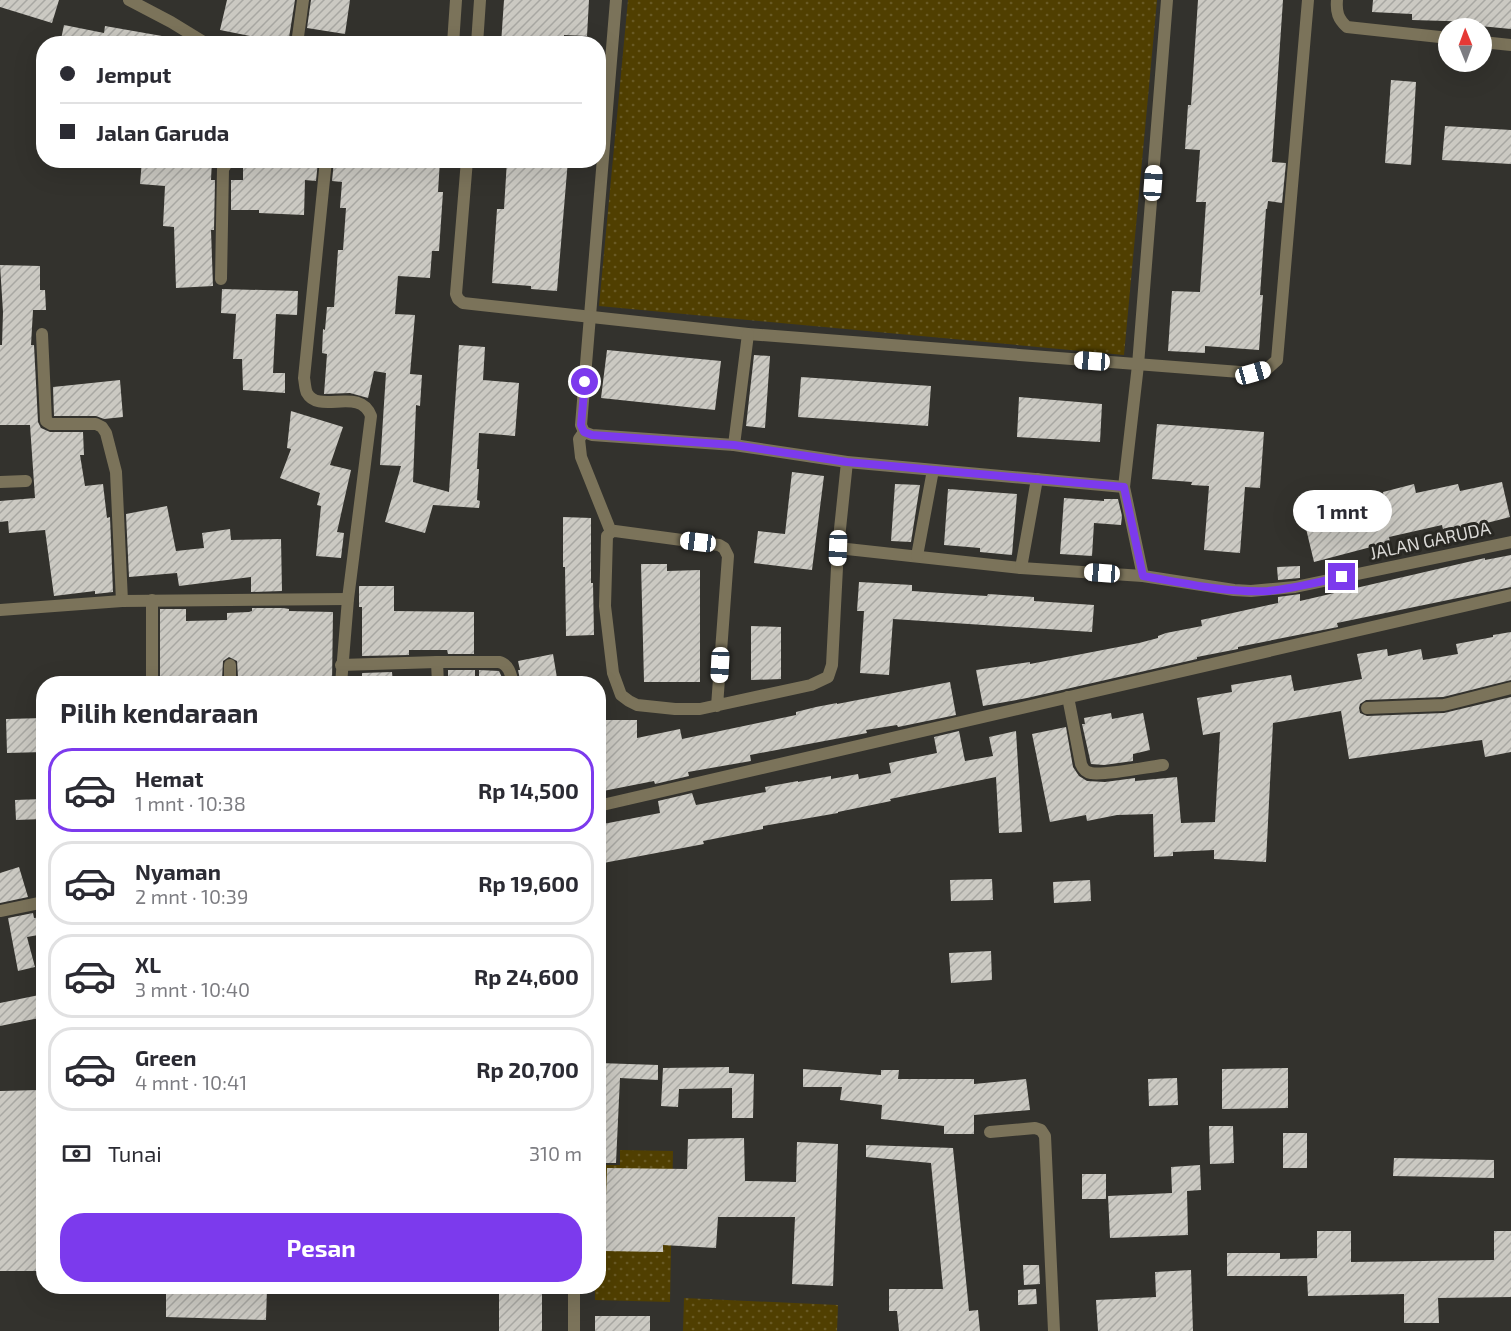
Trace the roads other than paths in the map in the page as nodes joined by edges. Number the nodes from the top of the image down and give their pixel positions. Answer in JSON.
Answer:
{"nodes":[{"id":1,"x":303,"y":0,"type":"edge"},
{"id":2,"x":456,"y":0,"type":"edge"},
{"id":3,"x":480,"y":0,"type":"edge"},
{"id":4,"x":616,"y":0,"type":"edge"},
{"id":5,"x":1167,"y":0,"type":"edge"},
{"id":6,"x":1308,"y":0,"type":"edge"},
{"id":7,"x":1337,"y":0,"type":"edge"},
{"id":8,"x":134,"y":2,"type":"edge"},
{"id":9,"x":194,"y":36,"type":"edge"},
{"id":10,"x":298,"y":36,"type":"edge"},
{"id":11,"x":454,"y":36,"type":"edge"},
{"id":12,"x":478,"y":36,"type":"edge"},
{"id":13,"x":1438,"y":37,"type":"edge"},
{"id":14,"x":1492,"y":43,"type":"edge"},
{"id":15,"x":1511,"y":45,"type":"edge"},
{"id":16,"x":606,"y":122,"type":"edge"},
{"id":17,"x":224,"y":168,"type":"edge"},
{"id":18,"x":325,"y":168,"type":"edge"},
{"id":19,"x":466,"y":168,"type":"edge"},
{"id":20,"x":602,"y":168,"type":"edge"},
{"id":21,"x":221,"y":279,"type":"dead end"},
{"id":22,"x":590,"y":317,"type":"junction"},
{"id":23,"x":42,"y":334,"type":"dead end"},
{"id":24,"x":748,"y":334,"type":"junction"},
{"id":25,"x":1138,"y":365,"type":"junction"},
{"id":26,"x":584,"y":432,"type":"junction"},
{"id":27,"x":734,"y":445,"type":"junction"},
{"id":28,"x":847,"y":462,"type":"junction"},
{"id":29,"x":933,"y":470,"type":"junction"},
{"id":30,"x":1037,"y":479,"type":"junction"},
{"id":31,"x":26,"y":481,"type":"dead end"},
{"id":32,"x":0,"y":482,"type":"edge"},
{"id":33,"x":1124,"y":487,"type":"junction"},
{"id":34,"x":611,"y":532,"type":"junction"},
{"id":35,"x":1511,"y":542,"type":"edge"},
{"id":36,"x":838,"y":548,"type":"junction"},
{"id":37,"x":917,"y":556,"type":"junction"},
{"id":38,"x":1021,"y":568,"type":"junction"},
{"id":39,"x":1143,"y":576,"type":"junction"},
{"id":40,"x":1511,"y":596,"type":"edge"},
{"id":41,"x":348,"y":599,"type":"junction"},
{"id":42,"x":122,"y":600,"type":"junction"},
{"id":43,"x":152,"y":600,"type":"junction"},
{"id":44,"x":0,"y":610,"type":"edge"},
{"id":45,"x":438,"y":662,"type":"junction"},
{"id":46,"x":230,"y":665,"type":"dead end"},
{"id":47,"x":341,"y":665,"type":"junction"},
{"id":48,"x":152,"y":676,"type":"edge"},
{"id":49,"x":230,"y":676,"type":"edge"},
{"id":50,"x":341,"y":676,"type":"edge"},
{"id":51,"x":438,"y":676,"type":"edge"},
{"id":52,"x":511,"y":676,"type":"edge"},
{"id":53,"x":1511,"y":688,"type":"edge"},
{"id":54,"x":1068,"y":697,"type":"junction"},
{"id":55,"x":717,"y":706,"type":"junction"},
{"id":56,"x":1367,"y":708,"type":"dead end"},
{"id":57,"x":1163,"y":765,"type":"dead end"},
{"id":58,"x":606,"y":804,"type":"edge"},
{"id":59,"x":36,"y":904,"type":"edge"},
{"id":60,"x":0,"y":911,"type":"edge"},
{"id":61,"x":990,"y":1132,"type":"dead end"},
{"id":62,"x":574,"y":1294,"type":"edge"},
{"id":63,"x":574,"y":1331,"type":"edge"},
{"id":64,"x":1054,"y":1331,"type":"edge"}],
"edges":[{"from":1,"to":10,"type":"street"},
{"from":2,"to":11,"type":"street"},
{"from":3,"to":12,"type":"street"},
{"from":4,"to":16,"type":"street"},
{"from":5,"to":25,"type":"street"},
{"from":6,"to":25,"type":"street"},
{"from":7,"to":13,"type":"street"},
{"from":8,"to":9,"type":"street"},
{"from":14,"to":15,"type":"street"},
{"from":17,"to":21,"type":"street"},
{"from":18,"to":41,"type":"street"},
{"from":19,"to":22,"type":"street"},
{"from":20,"to":22,"type":"street"},
{"from":22,"to":24,"type":"street"},
{"from":22,"to":26,"type":"street"},
{"from":23,"to":42,"type":"street"},
{"from":24,"to":25,"type":"street"},
{"from":24,"to":27,"type":"street"},
{"from":25,"to":33,"type":"street"},
{"from":26,"to":27,"type":"street"},
{"from":26,"to":34,"type":"street"},
{"from":27,"to":28,"type":"street"},
{"from":28,"to":29,"type":"street"},
{"from":28,"to":36,"type":"street"},
{"from":29,"to":30,"type":"street"},
{"from":29,"to":37,"type":"street"},
{"from":30,"to":33,"type":"street"},
{"from":30,"to":38,"type":"street"},
{"from":31,"to":32,"type":"street"},
{"from":33,"to":39,"type":"street"},
{"from":34,"to":55,"type":"street"},
{"from":34,"to":55,"type":"street"},
{"from":35,"to":39,"type":"street","name":"JALAN GARUDA"},
{"from":36,"to":37,"type":"street","name":"JALAN GARUDA"},
{"from":36,"to":55,"type":"street"},
{"from":37,"to":38,"type":"street","name":"JALAN GARUDA"},
{"from":38,"to":39,"type":"street","name":"JALAN GARUDA"},
{"from":40,"to":54,"type":"street"},
{"from":41,"to":43,"type":"street"},
{"from":41,"to":47,"type":"street"},
{"from":42,"to":43,"type":"street"},
{"from":42,"to":44,"type":"street"},
{"from":43,"to":48,"type":"street"},
{"from":45,"to":47,"type":"street"},
{"from":45,"to":51,"type":"street"},
{"from":45,"to":52,"type":"street"},
{"from":46,"to":49,"type":"street"},
{"from":47,"to":50,"type":"street"},
{"from":53,"to":56,"type":"street"},
{"from":54,"to":57,"type":"street"},
{"from":54,"to":58,"type":"street"},
{"from":59,"to":60,"type":"street"},
{"from":61,"to":64,"type":"street"},
{"from":62,"to":63,"type":"street"}]}
